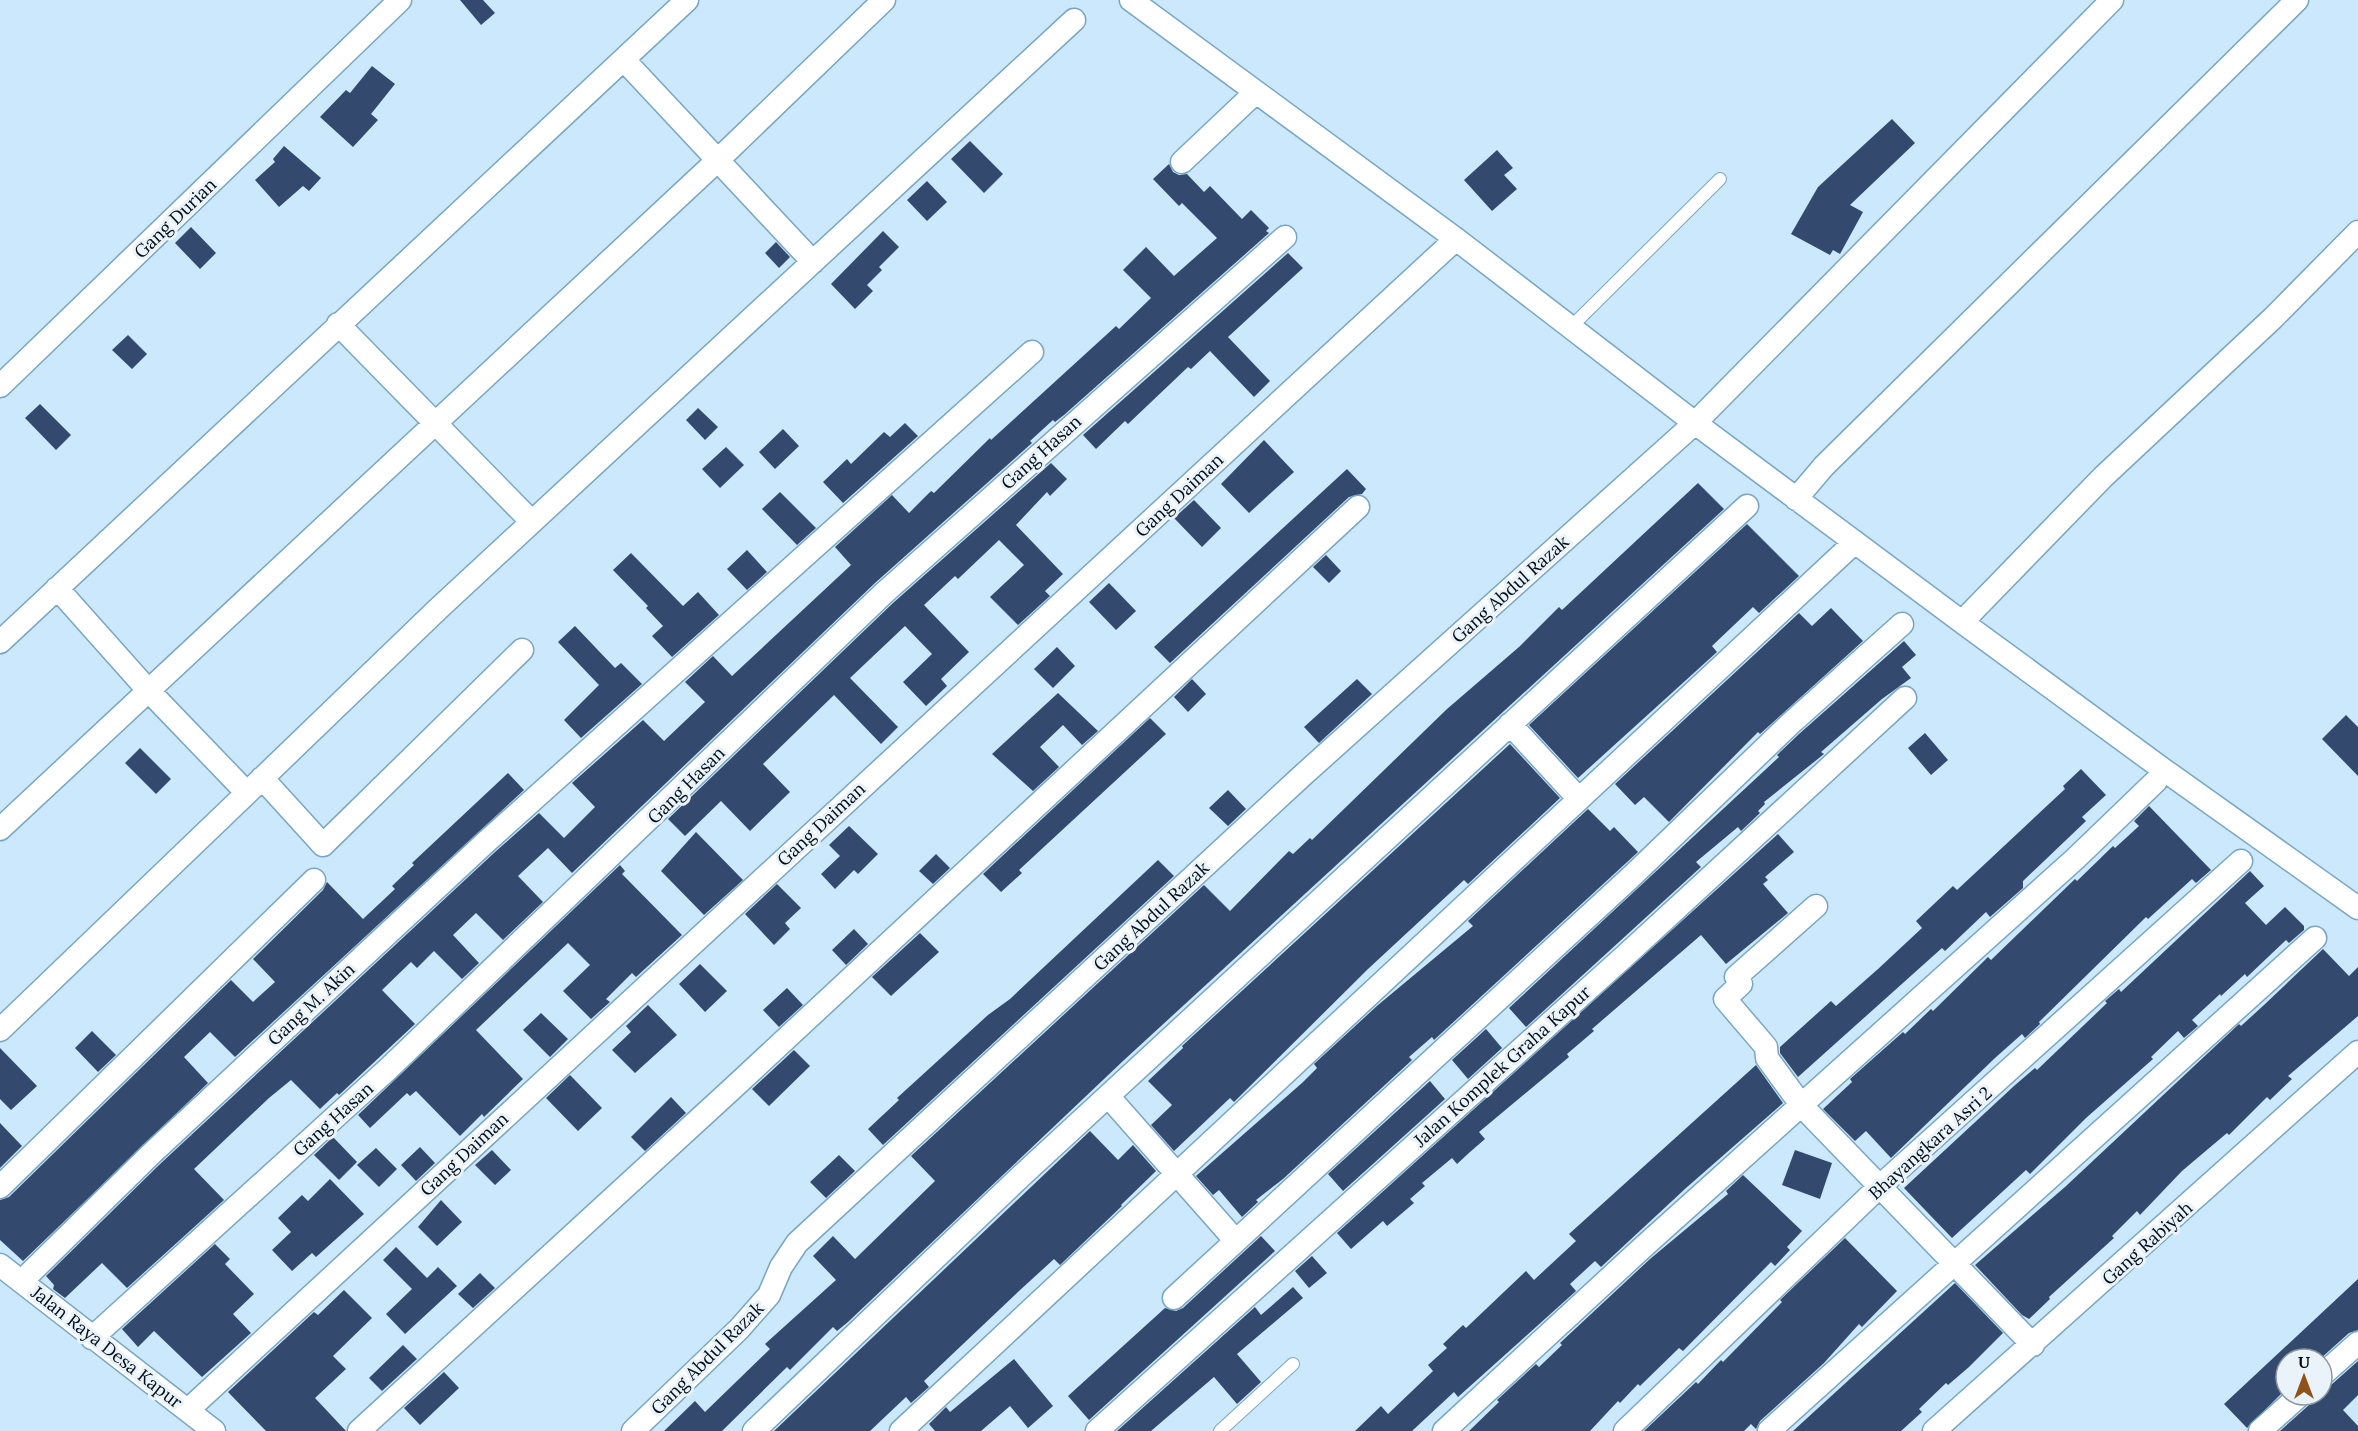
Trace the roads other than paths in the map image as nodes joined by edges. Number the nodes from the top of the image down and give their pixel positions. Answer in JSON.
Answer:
{"nodes":[{"id":1,"x":400,"y":0,"type":"edge"},
{"id":2,"x":687,"y":0,"type":"edge"},
{"id":3,"x":884,"y":0,"type":"edge"},
{"id":4,"x":1131,"y":0,"type":"edge"},
{"id":5,"x":2112,"y":0,"type":"edge"},
{"id":6,"x":2297,"y":0,"type":"edge"},
{"id":7,"x":1074,"y":20,"type":"dead end"},
{"id":8,"x":624,"y":60,"type":"junction"},
{"id":9,"x":1256,"y":92,"type":"junction"},
{"id":10,"x":719,"y":159,"type":"junction"},
{"id":11,"x":1182,"y":162,"type":"dead end"},
{"id":12,"x":1720,"y":179,"type":"dead end"},
{"id":13,"x":2358,"y":232,"type":"edge"},
{"id":14,"x":1285,"y":237,"type":"dead end"},
{"id":15,"x":1456,"y":240,"type":"junction"},
{"id":16,"x":813,"y":262,"type":"junction"},
{"id":17,"x":338,"y":324,"type":"junction"},
{"id":18,"x":1572,"y":326,"type":"junction"},
{"id":19,"x":1032,"y":352,"type":"dead end"},
{"id":20,"x":0,"y":386,"type":"edge"},
{"id":21,"x":436,"y":423,"type":"junction"},
{"id":22,"x":1695,"y":423,"type":"junction"},
{"id":23,"x":1796,"y":498,"type":"junction"},
{"id":24,"x":1747,"y":506,"type":"dead end"},
{"id":25,"x":1358,"y":507,"type":"dead end"},
{"id":26,"x":532,"y":522,"type":"junction"},
{"id":27,"x":1855,"y":542,"type":"junction"},
{"id":28,"x":57,"y":588,"type":"junction"},
{"id":29,"x":1962,"y":622,"type":"junction"},
{"id":30,"x":1902,"y":624,"type":"dead end"},
{"id":31,"x":0,"y":642,"type":"edge"},
{"id":32,"x":522,"y":650,"type":"dead end"},
{"id":33,"x":147,"y":689,"type":"junction"},
{"id":34,"x":1905,"y":698,"type":"dead end"},
{"id":35,"x":1510,"y":724,"type":"junction"},
{"id":36,"x":2156,"y":781,"type":"dead end"},
{"id":37,"x":255,"y":786,"type":"junction"},
{"id":38,"x":1579,"y":799,"type":"junction"},
{"id":39,"x":0,"y":829,"type":"edge"},
{"id":40,"x":2241,"y":861,"type":"dead end"},
{"id":41,"x":314,"y":880,"type":"dead end"},
{"id":42,"x":1816,"y":906,"type":"dead end"},
{"id":43,"x":2358,"y":908,"type":"edge"},
{"id":44,"x":2315,"y":938,"type":"dead end"},
{"id":45,"x":0,"y":1030,"type":"edge"},
{"id":46,"x":2358,"y":1052,"type":"edge"},
{"id":47,"x":1108,"y":1096,"type":"junction"},
{"id":48,"x":1802,"y":1106,"type":"junction"},
{"id":49,"x":1179,"y":1175,"type":"junction"},
{"id":50,"x":0,"y":1187,"type":"edge"},
{"id":51,"x":1879,"y":1187,"type":"junction"},
{"id":52,"x":1235,"y":1240,"type":"junction"},
{"id":53,"x":1955,"y":1263,"type":"junction"},
{"id":54,"x":0,"y":1265,"type":"edge"},
{"id":55,"x":22,"y":1281,"type":"junction"},
{"id":56,"x":1174,"y":1298,"type":"dead end"},
{"id":57,"x":92,"y":1338,"type":"junction"},
{"id":58,"x":2358,"y":1343,"type":"edge"},
{"id":59,"x":2033,"y":1345,"type":"junction"},
{"id":60,"x":1293,"y":1364,"type":"dead end"},
{"id":61,"x":2334,"y":1364,"type":"edge"},
{"id":62,"x":2287,"y":1407,"type":"edge"},
{"id":63,"x":188,"y":1410,"type":"junction"},
{"id":64,"x":214,"y":1431,"type":"edge"},
{"id":65,"x":359,"y":1431,"type":"edge"},
{"id":66,"x":633,"y":1431,"type":"edge"},
{"id":67,"x":754,"y":1431,"type":"edge"},
{"id":68,"x":901,"y":1431,"type":"edge"},
{"id":69,"x":1097,"y":1431,"type":"edge"},
{"id":70,"x":1220,"y":1431,"type":"edge"},
{"id":71,"x":1444,"y":1431,"type":"edge"},
{"id":72,"x":1625,"y":1431,"type":"edge"},
{"id":73,"x":1769,"y":1431,"type":"edge"},
{"id":74,"x":1934,"y":1431,"type":"edge"},
{"id":75,"x":2260,"y":1431,"type":"edge"}],
"edges":[{"from":1,"to":20,"type":"street","name":"Gang Durian"},
{"from":2,"to":8,"type":"street"},
{"from":3,"to":10,"type":"street"},
{"from":4,"to":9,"type":"street"},
{"from":5,"to":22,"type":"street","name":"Gang Abdul Razak"},
{"from":6,"to":23,"type":"street"},
{"from":7,"to":16,"type":"street"},
{"from":8,"to":10,"type":"street"},
{"from":8,"to":17,"type":"street"},
{"from":9,"to":11,"type":"street"},
{"from":9,"to":15,"type":"street"},
{"from":10,"to":16,"type":"street"},
{"from":10,"to":21,"type":"street"},
{"from":12,"to":18,"type":"lane"},
{"from":13,"to":29,"type":"street"},
{"from":14,"to":57,"type":"street","name":"Gang Hasan"},
{"from":15,"to":18,"type":"street"},
{"from":15,"to":63,"type":"street","name":"Gang Daiman"},
{"from":16,"to":26,"type":"street"},
{"from":17,"to":21,"type":"street"},
{"from":17,"to":28,"type":"street"},
{"from":18,"to":22,"type":"street"},
{"from":19,"to":55,"type":"street","name":"Gang M. Akin"},
{"from":21,"to":26,"type":"street"},
{"from":21,"to":33,"type":"street"},
{"from":22,"to":23,"type":"street"},
{"from":22,"to":66,"type":"street","name":"Gang Abdul Razak"},
{"from":23,"to":27,"type":"street"},
{"from":24,"to":35,"type":"street"},
{"from":25,"to":65,"type":"street"},
{"from":26,"to":37,"type":"street"},
{"from":27,"to":29,"type":"street"},
{"from":27,"to":38,"type":"street"},
{"from":28,"to":31,"type":"street"},
{"from":28,"to":33,"type":"street"},
{"from":29,"to":43,"type":"street"},
{"from":30,"to":52,"type":"street"},
{"from":32,"to":37,"type":"street"},
{"from":33,"to":37,"type":"street"},
{"from":33,"to":39,"type":"street"},
{"from":34,"to":69,"type":"street","name":"Jalan Komplek Graha Kapur"},
{"from":35,"to":38,"type":"street"},
{"from":35,"to":47,"type":"street"},
{"from":36,"to":48,"type":"street"},
{"from":37,"to":45,"type":"street"},
{"from":38,"to":49,"type":"street"},
{"from":40,"to":51,"type":"street","name":"Bhayangkara Asri 2"},
{"from":41,"to":50,"type":"street"},
{"from":42,"to":48,"type":"street"},
{"from":44,"to":53,"type":"street"},
{"from":46,"to":59,"type":"street","name":"Gang Rabiyah"},
{"from":47,"to":49,"type":"street"},
{"from":47,"to":67,"type":"street"},
{"from":48,"to":51,"type":"street"},
{"from":48,"to":71,"type":"street"},
{"from":49,"to":52,"type":"street"},
{"from":49,"to":68,"type":"street"},
{"from":51,"to":53,"type":"street"},
{"from":51,"to":72,"type":"street","name":"Bhayangkara Asri 2"},
{"from":52,"to":56,"type":"street"},
{"from":53,"to":59,"type":"street"},
{"from":53,"to":73,"type":"street"},
{"from":54,"to":55,"type":"street","name":"Jalan Raya Desa Kapur"},
{"from":55,"to":57,"type":"street","name":"Jalan Raya Desa Kapur"},
{"from":57,"to":63,"type":"street","name":"Jalan Raya Desa Kapur"},
{"from":58,"to":61,"type":"street"},
{"from":59,"to":74,"type":"street","name":"Gang Rabiyah"},
{"from":60,"to":70,"type":"lane"},
{"from":62,"to":75,"type":"street"},
{"from":63,"to":64,"type":"street","name":"Jalan Raya Desa Kapur"}]}
